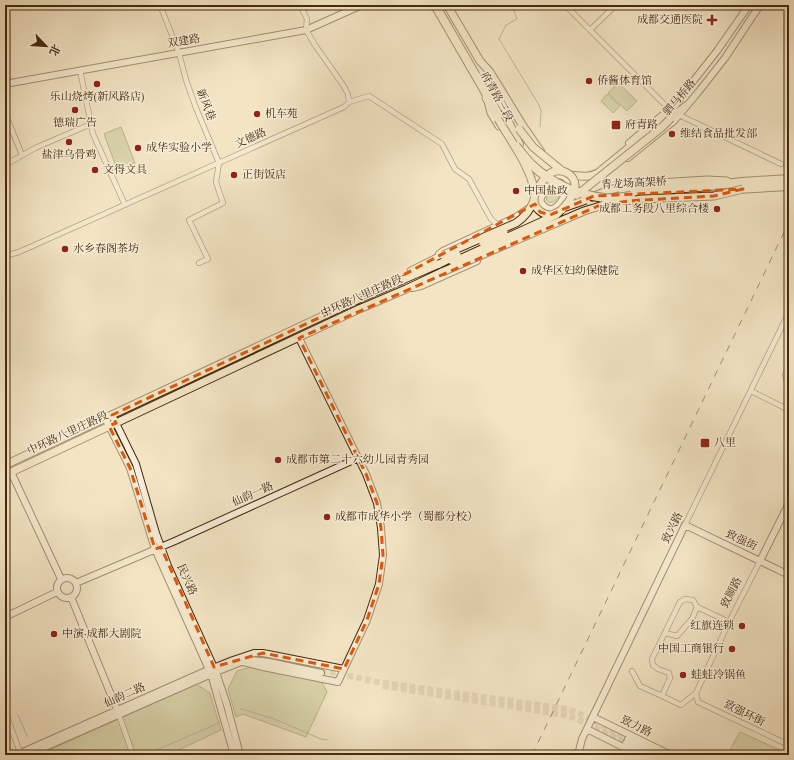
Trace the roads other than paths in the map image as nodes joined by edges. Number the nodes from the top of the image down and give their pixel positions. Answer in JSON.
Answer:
{"nodes":[{"id":1,"x":160,"y":5,"type":"edge"},
{"id":2,"x":300,"y":5,"type":"edge"},
{"id":3,"x":362,"y":5,"type":"edge"},
{"id":4,"x":431,"y":5,"type":"edge"},
{"id":5,"x":436,"y":5,"type":"edge"},
{"id":6,"x":440,"y":5,"type":"edge"},
{"id":7,"x":447,"y":5,"type":"edge"},
{"id":8,"x":565,"y":5,"type":"edge"},
{"id":9,"x":616,"y":5,"type":"edge"},
{"id":10,"x":749,"y":5,"type":"edge"},
{"id":11,"x":760,"y":5,"type":"edge"},
{"id":12,"x":306,"y":30,"type":"junction"},
{"id":13,"x":590,"y":30,"type":"junction"},
{"id":14,"x":179,"y":53,"type":"junction"},
{"id":15,"x":480,"y":61,"type":"junction"},
{"id":16,"x":80,"y":70,"type":"junction"},
{"id":17,"x":5,"y":84,"type":"edge"},
{"id":18,"x":679,"y":100,"type":"joint"},
{"id":19,"x":349,"y":102,"type":"junction"},
{"id":20,"x":488,"y":102,"type":"junction"},
{"id":21,"x":686,"y":106,"type":"junction"},
{"id":22,"x":5,"y":113,"type":"edge"},
{"id":23,"x":670,"y":114,"type":"junction"},
{"id":24,"x":679,"y":115,"type":"junction"},
{"id":25,"x":91,"y":124,"type":"junction"},
{"id":26,"x":22,"y":155,"type":"junction"},
{"id":27,"x":218,"y":163,"type":"junction"},
{"id":28,"x":781,"y":164,"type":"tunnel mouth"},
{"id":29,"x":5,"y":165,"type":"edge"},
{"id":30,"x":564,"y":175,"type":"junction"},
{"id":31,"x":789,"y":179,"type":"edge"},
{"id":32,"x":742,"y":186,"type":"junction"},
{"id":33,"x":789,"y":186,"type":"edge"},
{"id":34,"x":535,"y":193,"type":"junction"},
{"id":35,"x":537,"y":201,"type":"junction"},
{"id":36,"x":569,"y":201,"type":"junction"},
{"id":37,"x":125,"y":205,"type":"junction"},
{"id":38,"x":560,"y":208,"type":"junction"},
{"id":39,"x":498,"y":225,"type":"junction"},
{"id":40,"x":5,"y":254,"type":"edge"},
{"id":41,"x":198,"y":263,"type":"dead end"},
{"id":42,"x":427,"y":264,"type":"junction"},
{"id":43,"x":441,"y":268,"type":"junction"},
{"id":44,"x":406,"y":289,"type":"junction"},
{"id":45,"x":359,"y":299,"type":"junction"},
{"id":46,"x":360,"y":309,"type":"junction"},
{"id":47,"x":789,"y":312,"type":"edge"},
{"id":48,"x":299,"y":338,"type":"junction"},
{"id":49,"x":789,"y":366,"type":"edge"},
{"id":50,"x":789,"y":381,"type":"edge"},
{"id":51,"x":751,"y":391,"type":"junction"},
{"id":52,"x":789,"y":410,"type":"edge"},
{"id":53,"x":112,"y":415,"type":"junction"},
{"id":54,"x":105,"y":418,"type":"junction"},
{"id":55,"x":116,"y":423,"type":"junction"},
{"id":56,"x":109,"y":426,"type":"junction"},
{"id":57,"x":358,"y":458,"type":"junction"},
{"id":58,"x":5,"y":464,"type":"edge"},
{"id":59,"x":8,"y":474,"type":"edge"},
{"id":60,"x":789,"y":503,"type":"edge"},
{"id":61,"x":685,"y":525,"type":"junction"},
{"id":62,"x":158,"y":548,"type":"junction"},
{"id":63,"x":760,"y":561,"type":"junction"},
{"id":64,"x":789,"y":575,"type":"edge"},
{"id":65,"x":61,"y":579,"type":"junction"},
{"id":66,"x":76,"y":583,"type":"junction"},
{"id":67,"x":57,"y":592,"type":"junction"},
{"id":68,"x":71,"y":597,"type":"junction"},
{"id":69,"x":697,"y":608,"type":"junction"},
{"id":70,"x":5,"y":617,"type":"edge"},
{"id":71,"x":729,"y":622,"type":"junction"},
{"id":72,"x":665,"y":633,"type":"junction"},
{"id":73,"x":344,"y":669,"type":"junction"},
{"id":74,"x":212,"y":671,"type":"junction"},
{"id":75,"x":632,"y":671,"type":"dead end"},
{"id":76,"x":322,"y":672,"type":"junction"},
{"id":77,"x":696,"y":693,"type":"junction"},
{"id":78,"x":662,"y":696,"type":"junction"},
{"id":79,"x":5,"y":711,"type":"edge"},
{"id":80,"x":118,"y":712,"type":"junction"},
{"id":81,"x":593,"y":717,"type":"junction"},
{"id":82,"x":587,"y":729,"type":"junction"},
{"id":83,"x":627,"y":741,"type":"junction"},
{"id":84,"x":789,"y":745,"type":"edge"},
{"id":85,"x":21,"y":754,"type":"edge"},
{"id":86,"x":133,"y":755,"type":"edge"},
{"id":87,"x":234,"y":755,"type":"edge"},
{"id":88,"x":240,"y":755,"type":"edge"},
{"id":89,"x":578,"y":755,"type":"edge"},
{"id":90,"x":639,"y":755,"type":"edge"},
{"id":91,"x":650,"y":755,"type":"edge"},
{"id":92,"x":660,"y":755,"type":"edge"},
{"id":93,"x":671,"y":755,"type":"edge"}],
"edges":[{"from":1,"to":14,"type":"street","name":"新风巷"},
{"from":2,"to":12,"type":"street"},
{"from":3,"to":12,"type":"street","name":"双建路"},
{"from":4,"to":20,"type":"main road","name":"府青路三段"},
{"from":5,"to":32,"type":"highway","name":"青龙场高架桥","bridge":true},
{"from":6,"to":32,"type":"highway","name":"青龙场高架桥","bridge":true},
{"from":7,"to":15,"type":"main road","name":"府青路三段"},
{"from":8,"to":13,"type":"street"},
{"from":9,"to":13,"type":"street"},
{"from":10,"to":18,"type":"street","name":"驷马桥路"},
{"from":11,"to":21,"type":"street","name":"驷马桥路"},
{"from":12,"to":14,"type":"street","name":"双建路"},
{"from":12,"to":19,"type":"street"},
{"from":13,"to":23,"type":"street"},
{"from":14,"to":16,"type":"street","name":"双建路"},
{"from":14,"to":27,"type":"street","name":"新风巷"},
{"from":15,"to":30,"type":"main road","name":"府青路三段"},
{"from":15,"to":30,"type":"main road","bridge":true},
{"from":16,"to":17,"type":"street","name":"双建路"},
{"from":16,"to":25,"type":"street"},
{"from":18,"to":23,"type":"main road"},
{"from":19,"to":27,"type":"street","name":"文德路"},
{"from":19,"to":39,"type":"street","name":"文德路"},
{"from":20,"to":34,"type":"main road","bridge":true},
{"from":20,"to":35,"type":"main road","name":"府青路三段"},
{"from":21,"to":23,"type":"main road"},
{"from":21,"to":24,"type":"street","name":"驷马桥路"},
{"from":22,"to":26,"type":"street"},
{"from":23,"to":30,"type":"main road"},
{"from":23,"to":36,"type":"main road","bridge":true},
{"from":24,"to":28,"type":"street"},
{"from":24,"to":30,"type":"street","name":"驷马桥路"},
{"from":25,"to":26,"type":"street"},
{"from":25,"to":37,"type":"street"},
{"from":26,"to":29,"type":"street"},
{"from":27,"to":37,"type":"street","name":"文德路"},
{"from":27,"to":41,"type":"street"},
{"from":30,"to":34,"type":"main road","bridge":true},
{"from":30,"to":35,"type":"street"},
{"from":30,"to":36,"type":"main road","bridge":true},
{"from":30,"to":38,"type":"street"},
{"from":31,"to":32,"type":"highway","name":"青龙场高架桥"},
{"from":32,"to":33,"type":"highway","name":"青龙场高架桥"},
{"from":32,"to":43,"type":"main road","name":"中环路八里庄路段","bridge":true},
{"from":32,"to":43,"type":"main road","name":"中环路八里庄路段","bridge":true},
{"from":34,"to":35,"type":"main road","bridge":true},
{"from":35,"to":38,"type":"main road","bridge":true},
{"from":35,"to":39,"type":"street"},
{"from":35,"to":42,"type":"main road","bridge":true},
{"from":36,"to":38,"type":"main road","bridge":true},
{"from":37,"to":40,"type":"street","name":"文德路"},
{"from":38,"to":43,"type":"main road","bridge":true},
{"from":38,"to":44,"type":"street"},
{"from":39,"to":42,"type":"street"},
{"from":42,"to":45,"type":"main road"},
{"from":43,"to":44,"type":"main road","name":"中环路八里庄路段"},
{"from":43,"to":45,"type":"main road","name":"中环路八里庄路段"},
{"from":43,"to":46,"type":"main road"},
{"from":44,"to":46,"type":"main road","name":"中环路八里庄路段"},
{"from":45,"to":53,"type":"main road","name":"中环路八里庄路段"},
{"from":46,"to":48,"type":"main road","name":"中环路八里庄路段"},
{"from":47,"to":51,"type":"street","name":"致兴路"},
{"from":48,"to":55,"type":"main road","name":"中环路八里庄路段"},
{"from":48,"to":57,"type":"street"},
{"from":49,"to":50,"type":"street"},
{"from":51,"to":52,"type":"street"},
{"from":51,"to":61,"type":"street","name":"致兴路"},
{"from":53,"to":54,"type":"main road","name":"中环路八里庄路段"},
{"from":53,"to":55,"type":"street","name":"民兴路"},
{"from":54,"to":56,"type":"street","name":"民兴路"},
{"from":54,"to":58,"type":"main road","name":"中环路八里庄路段"},
{"from":55,"to":56,"type":"main road","name":"中环路八里庄路段"},
{"from":55,"to":62,"type":"street","name":"民兴路"},
{"from":56,"to":59,"type":"main road","name":"中环路八里庄路段"},
{"from":56,"to":62,"type":"street","name":"民兴路"},
{"from":57,"to":62,"type":"street","name":"仙韵一路"},
{"from":57,"to":73,"type":"street"},
{"from":59,"to":65,"type":"street"},
{"from":60,"to":63,"type":"street","name":"致顺路"},
{"from":61,"to":63,"type":"street","name":"致强街"},
{"from":61,"to":81,"type":"street","name":"致兴路"},
{"from":62,"to":66,"type":"street","name":"仙韵一路"},
{"from":62,"to":74,"type":"street","name":"民兴路"},
{"from":63,"to":64,"type":"street","name":"致强街"},
{"from":63,"to":71,"type":"street","name":"致顺路"},
{"from":65,"to":66,"type":"street"},
{"from":65,"to":67,"type":"street"},
{"from":66,"to":68,"type":"street"},
{"from":67,"to":68,"type":"street"},
{"from":67,"to":70,"type":"street"},
{"from":68,"to":80,"type":"street"},
{"from":69,"to":71,"type":"street"},
{"from":69,"to":72,"type":"street"},
{"from":69,"to":72,"type":"street"},
{"from":71,"to":77,"type":"street","name":"致顺路"},
{"from":72,"to":78,"type":"street"},
{"from":73,"to":76,"type":"street","name":"仙韵二路"},
{"from":73,"to":76,"type":"street","name":"仙韵二路"},
{"from":74,"to":76,"type":"street","name":"仙韵二路"},
{"from":74,"to":80,"type":"street","name":"仙韵二路"},
{"from":74,"to":87,"type":"street","name":"民兴路"},
{"from":74,"to":88,"type":"street","name":"民兴路"},
{"from":75,"to":78,"type":"street"},
{"from":77,"to":78,"type":"street"},
{"from":77,"to":84,"type":"street","name":"致强环街"},
{"from":79,"to":85,"type":"street"},
{"from":80,"to":85,"type":"street","name":"仙韵二路"},
{"from":80,"to":86,"type":"street"},
{"from":81,"to":82,"type":"street","name":"致兴路"},
{"from":81,"to":83,"type":"street","name":"致力路"},
{"from":82,"to":83,"type":"street","name":"致力路"},
{"from":82,"to":89,"type":"street","name":"致兴路"},
{"from":83,"to":90,"type":"street","name":"致力路"},
{"from":83,"to":91,"type":"street","name":"致力路"},
{"from":83,"to":92,"type":"street","name":"致力路"},
{"from":83,"to":93,"type":"street","name":"致力路"}]}
